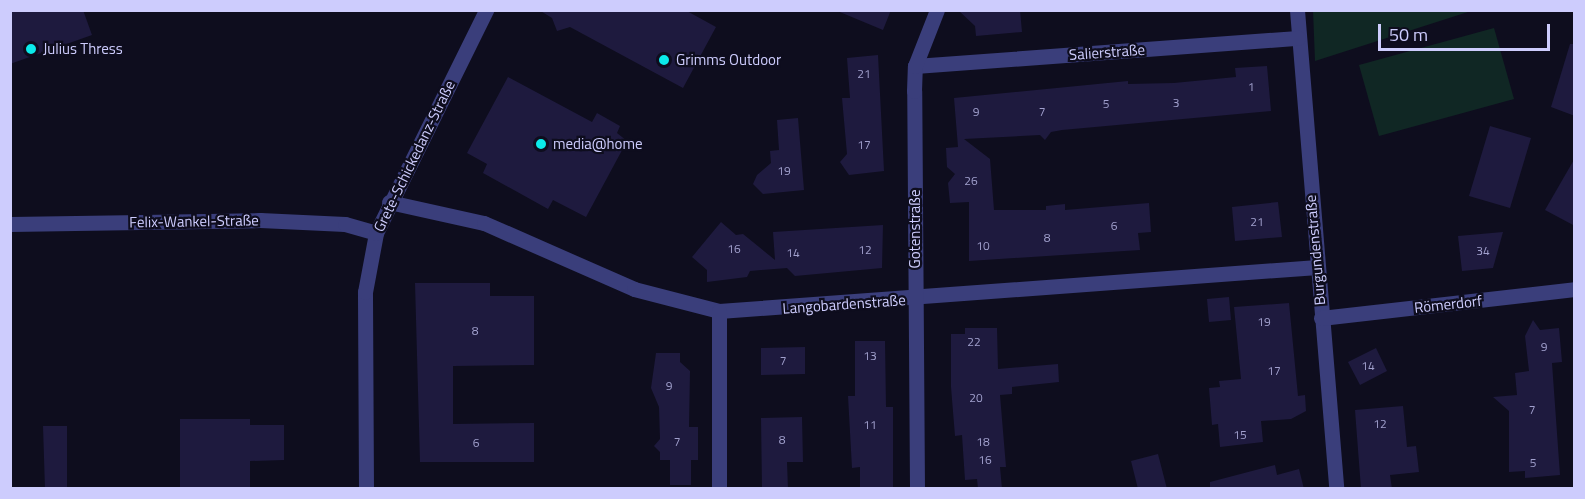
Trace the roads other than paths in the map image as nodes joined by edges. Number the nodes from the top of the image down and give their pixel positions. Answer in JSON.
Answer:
{"nodes":[{"id":1,"x":486,"y":10,"type":"edge"},
{"id":2,"x":937,"y":10,"type":"edge"},
{"id":3,"x":1297,"y":10,"type":"edge"},
{"id":4,"x":1298,"y":38,"type":"junction"},
{"id":5,"x":915,"y":66,"type":"junction"},
{"id":6,"x":389,"y":202,"type":"junction"},
{"id":7,"x":10,"y":224,"type":"edge"},
{"id":8,"x":376,"y":233,"type":"junction"},
{"id":9,"x":1317,"y":267,"type":"junction"},
{"id":10,"x":1575,"y":289,"type":"edge"},
{"id":11,"x":915,"y":299,"type":"junction"},
{"id":12,"x":719,"y":311,"type":"junction"},
{"id":13,"x":1321,"y":318,"type":"junction"},
{"id":14,"x":366,"y":489,"type":"edge"},
{"id":15,"x":719,"y":489,"type":"edge"},
{"id":16,"x":917,"y":489,"type":"edge"},
{"id":17,"x":1336,"y":489,"type":"edge"}],
"edges":[{"from":1,"to":6,"type":"street","name":"Grete-Schickedanz-Straße"},
{"from":2,"to":5,"type":"street","name":"Gotenstraße"},
{"from":3,"to":4,"type":"street","name":"Burgundenstraße"},
{"from":4,"to":5,"type":"street","name":"Salierstraße"},
{"from":4,"to":9,"type":"street","name":"Burgundenstraße"},
{"from":5,"to":11,"type":"street","name":"Gotenstraße"},
{"from":6,"to":8,"type":"street","name":"Grete-Schickedanz-Straße"},
{"from":6,"to":12,"type":"street","name":"Langobardenstraße"},
{"from":7,"to":8,"type":"street","name":"Felix-Wankel-Straße"},
{"from":8,"to":14,"type":"street","name":"Grete-Schickedanz-Straße"},
{"from":9,"to":11,"type":"street","name":"Langobardenstraße"},
{"from":9,"to":13,"type":"street","name":"Burgundenstraße"},
{"from":10,"to":13,"type":"street","name":"Römerdorf"},
{"from":11,"to":12,"type":"street","name":"Langobardenstraße"},
{"from":11,"to":16,"type":"street","name":"Gotenstraße"},
{"from":12,"to":15,"type":"street"},
{"from":13,"to":17,"type":"street","name":"Burgundenstraße"}]}
